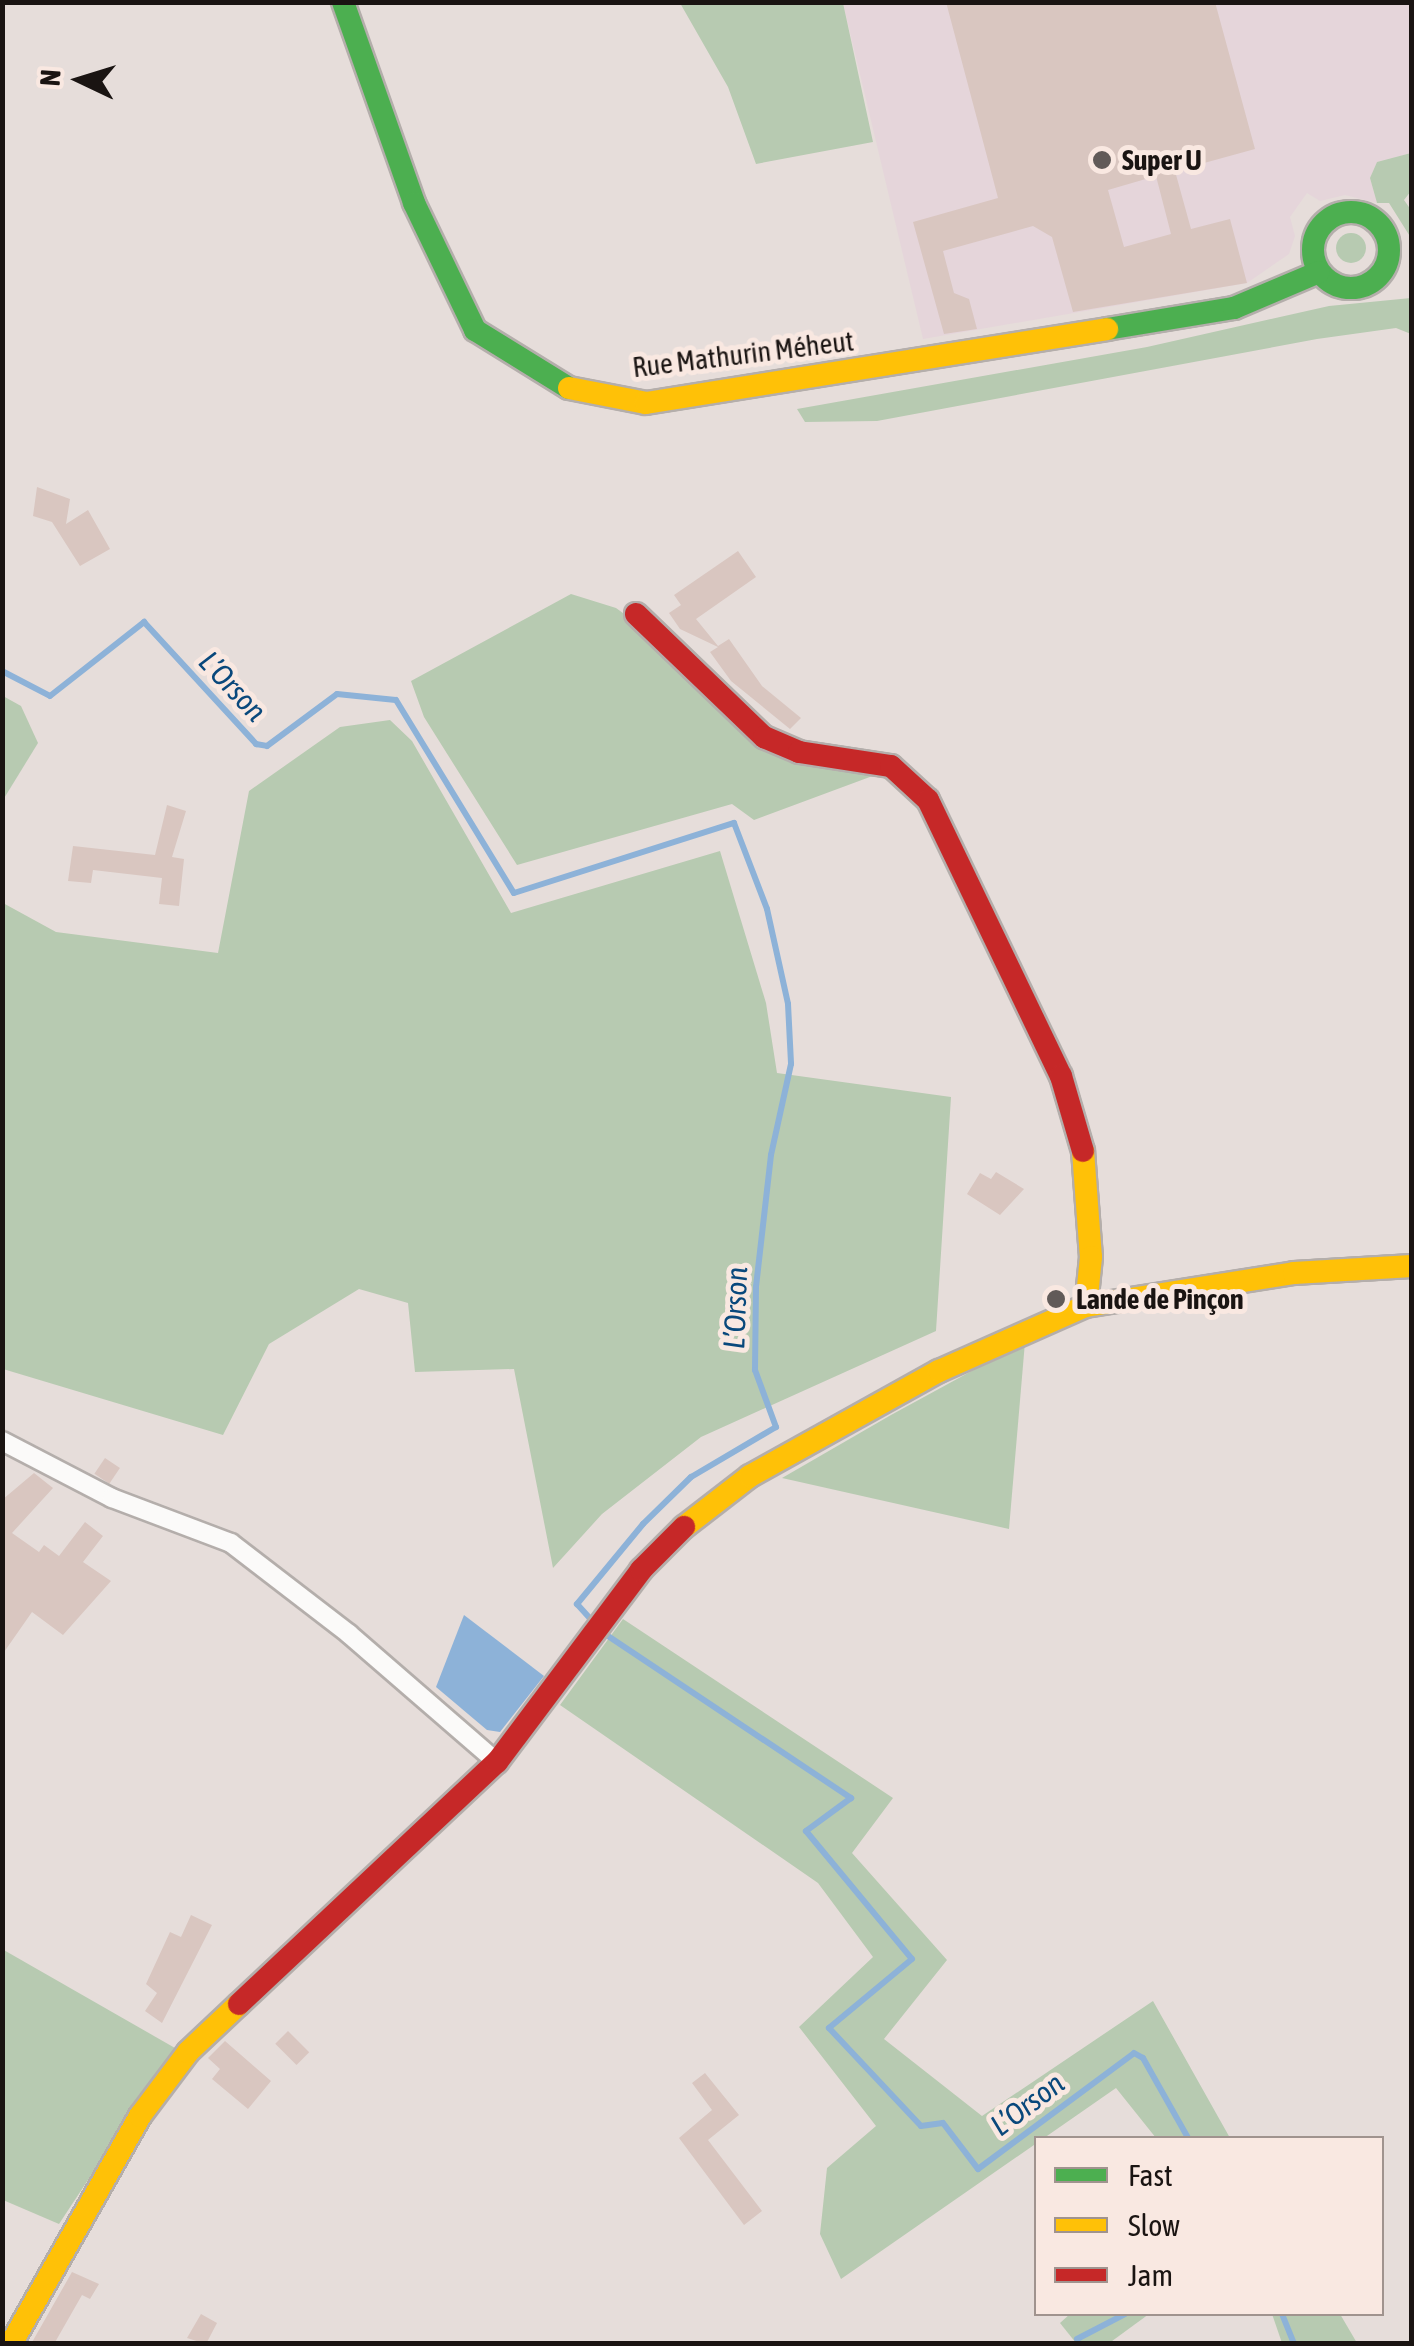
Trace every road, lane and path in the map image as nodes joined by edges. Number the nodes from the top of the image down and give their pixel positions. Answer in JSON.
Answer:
{"nodes":[{"id":1,"x":343,"y":2,"type":"edge"},
{"id":2,"x":1388,"y":258,"type":"junction"},
{"id":3,"x":1412,"y":266,"type":"edge"},
{"id":4,"x":1320,"y":272,"type":"junction"},
{"id":5,"x":636,"y":614,"type":"dead end"},
{"id":6,"x":1412,"y":1266,"type":"edge"},
{"id":7,"x":1086,"y":1306,"type":"junction"},
{"id":8,"x":2,"y":1441,"type":"edge"},
{"id":9,"x":496,"y":1762,"type":"junction"},
{"id":10,"x":11,"y":2344,"type":"edge"}],
"edges":[{"from":1,"to":4,"type":"street","name":"Rue Mathurin Méheut"},
{"from":2,"to":3,"type":"street"},
{"from":2,"to":4,"type":"street"},
{"from":2,"to":4,"type":"street"},
{"from":5,"to":7,"type":"street"},
{"from":6,"to":7,"type":"street"},
{"from":7,"to":9,"type":"street"},
{"from":8,"to":9,"type":"street"},
{"from":9,"to":10,"type":"street"}]}
